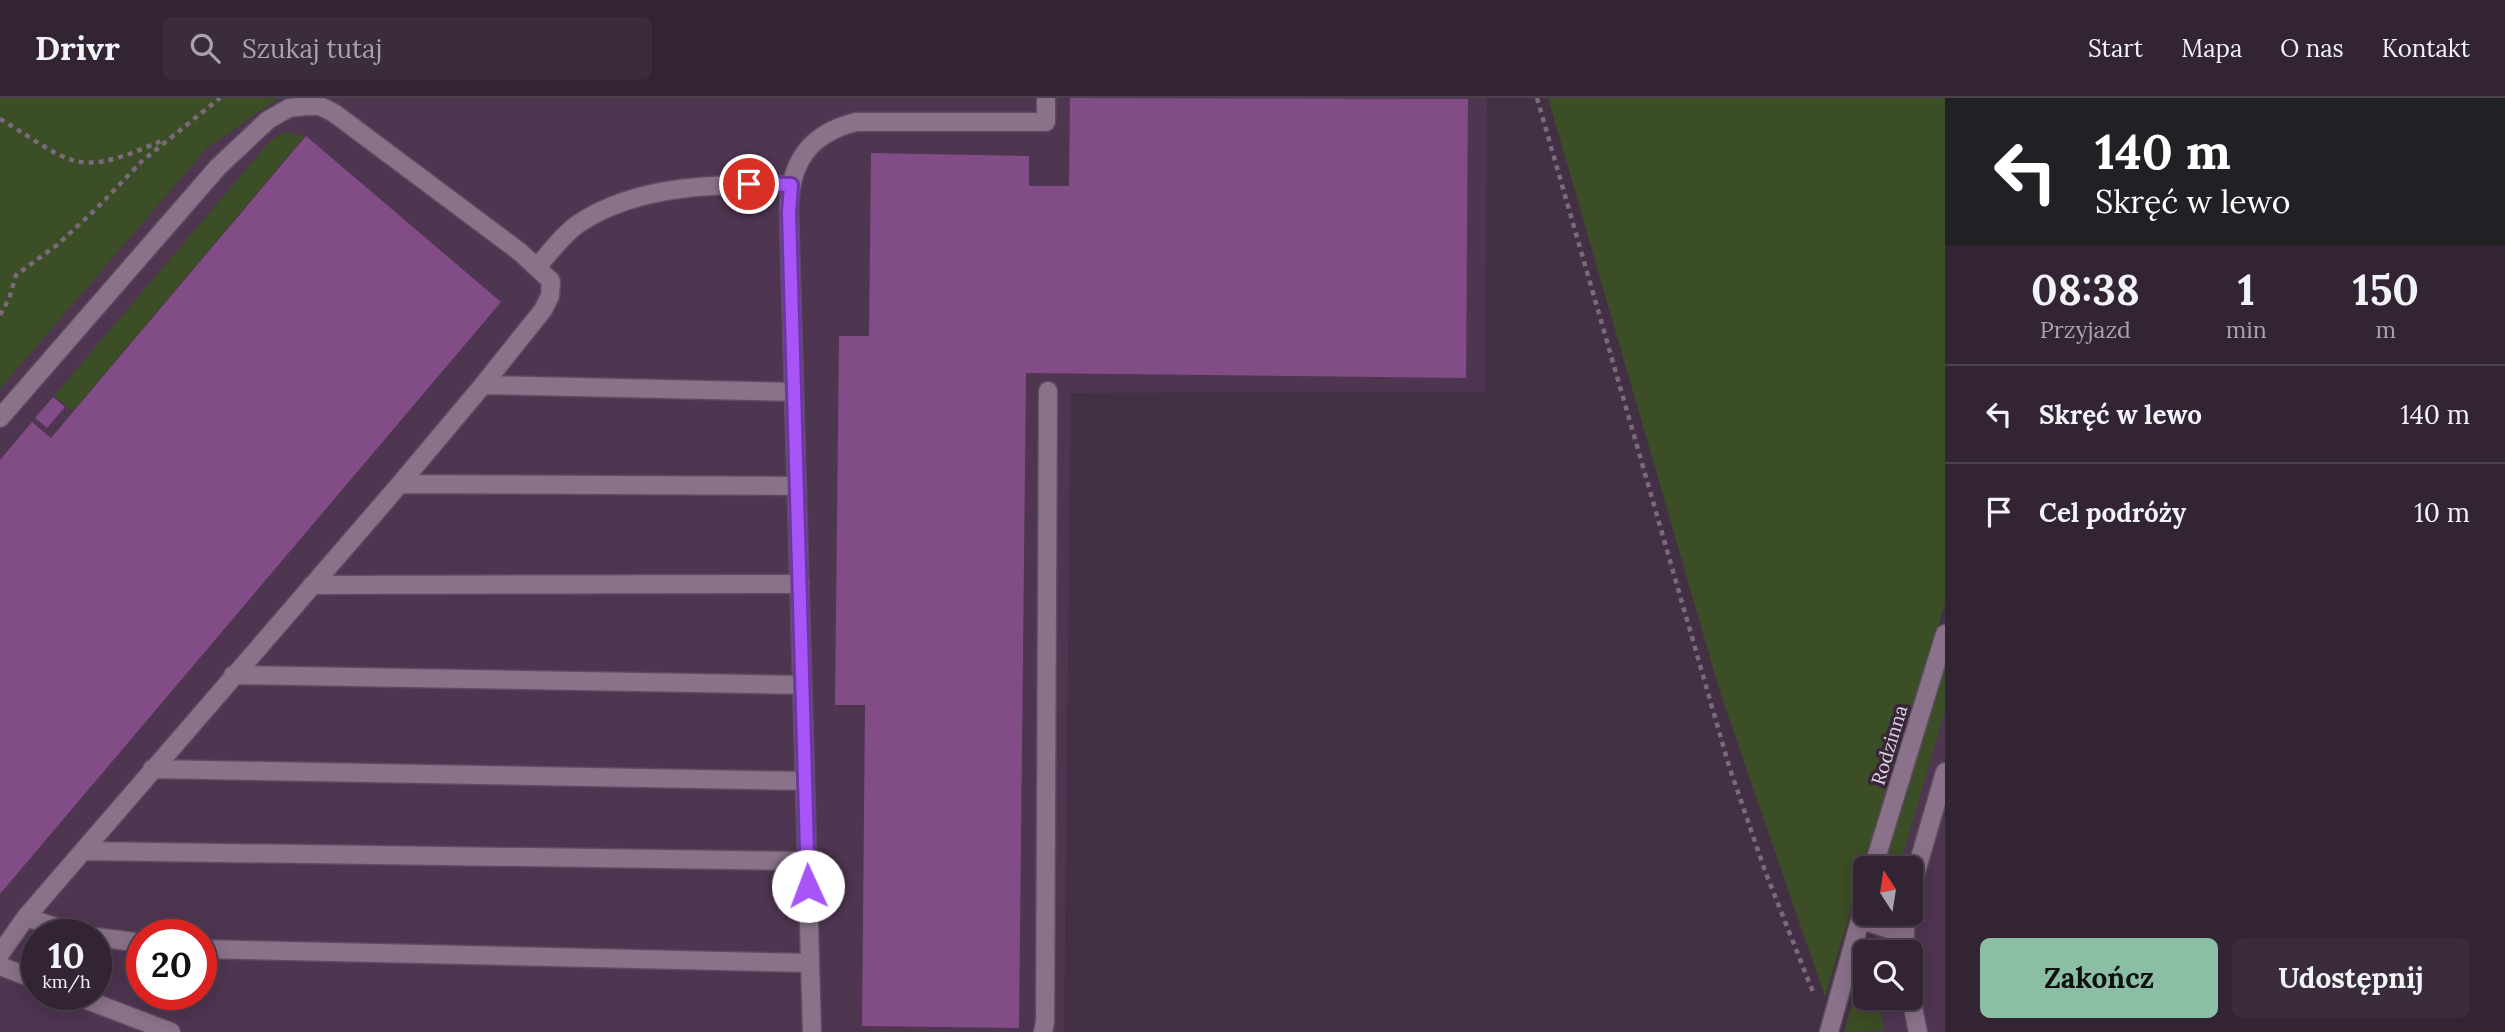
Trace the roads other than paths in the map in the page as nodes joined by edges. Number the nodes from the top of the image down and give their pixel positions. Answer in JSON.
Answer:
{"nodes":[{"id":1,"x":1046,"y":98,"type":"edge"},
{"id":2,"x":791,"y":185,"type":"junction"},
{"id":3,"x":537,"y":267,"type":"junction"},
{"id":4,"x":483,"y":385,"type":"junction"},
{"id":5,"x":1048,"y":391,"type":"dead end"},
{"id":6,"x":794,"y":392,"type":"junction"},
{"id":7,"x":0,"y":418,"type":"edge"},
{"id":8,"x":400,"y":484,"type":"junction"},
{"id":9,"x":797,"y":486,"type":"junction"},
{"id":10,"x":800,"y":583,"type":"junction"},
{"id":11,"x":312,"y":585,"type":"junction"},
{"id":12,"x":1945,"y":634,"type":"edge"},
{"id":13,"x":233,"y":675,"type":"junction"},
{"id":14,"x":802,"y":685,"type":"junction"},
{"id":15,"x":152,"y":769,"type":"junction"},
{"id":16,"x":1945,"y":772,"type":"edge"},
{"id":17,"x":805,"y":781,"type":"junction"},
{"id":18,"x":84,"y":851,"type":"junction"},
{"id":19,"x":1877,"y":856,"type":"edge"},
{"id":20,"x":1921,"y":856,"type":"edge"},
{"id":21,"x":807,"y":860,"type":"junction"},
{"id":22,"x":26,"y":917,"type":"junction"},
{"id":23,"x":32,"y":919,"type":"edge"},
{"id":24,"x":1860,"y":926,"type":"edge"},
{"id":25,"x":1873,"y":926,"type":"edge"},
{"id":26,"x":1899,"y":940,"type":"edge"},
{"id":27,"x":217,"y":949,"type":"edge"},
{"id":28,"x":0,"y":954,"type":"edge"},
{"id":29,"x":810,"y":964,"type":"junction"},
{"id":30,"x":0,"y":966,"type":"edge"},
{"id":31,"x":21,"y":974,"type":"edge"},
{"id":32,"x":112,"y":1010,"type":"edge"},
{"id":33,"x":1913,"y":1010,"type":"edge"},
{"id":34,"x":171,"y":1032,"type":"edge"},
{"id":35,"x":812,"y":1032,"type":"edge"},
{"id":36,"x":1043,"y":1032,"type":"edge"},
{"id":37,"x":1829,"y":1032,"type":"edge"},
{"id":38,"x":1918,"y":1032,"type":"edge"}],
"edges":[{"from":1,"to":2,"type":"lane"},
{"from":2,"to":3,"type":"lane"},
{"from":2,"to":6,"type":"lane"},
{"from":3,"to":4,"type":"lane"},
{"from":3,"to":7,"type":"lane"},
{"from":4,"to":6,"type":"lane"},
{"from":4,"to":8,"type":"lane"},
{"from":5,"to":36,"type":"lane"},
{"from":6,"to":9,"type":"lane"},
{"from":8,"to":9,"type":"lane"},
{"from":8,"to":11,"type":"lane"},
{"from":9,"to":10,"type":"lane"},
{"from":10,"to":11,"type":"lane"},
{"from":10,"to":14,"type":"lane"},
{"from":11,"to":13,"type":"lane"},
{"from":12,"to":19,"type":"lane","name":"Rodzinna"},
{"from":13,"to":14,"type":"lane"},
{"from":13,"to":15,"type":"lane"},
{"from":14,"to":17,"type":"lane"},
{"from":15,"to":17,"type":"lane"},
{"from":15,"to":18,"type":"lane"},
{"from":16,"to":20,"type":"lane"},
{"from":17,"to":21,"type":"lane"},
{"from":18,"to":21,"type":"lane"},
{"from":18,"to":22,"type":"lane"},
{"from":21,"to":29,"type":"lane"},
{"from":22,"to":23,"type":"lane"},
{"from":22,"to":28,"type":"lane"},
{"from":24,"to":37,"type":"lane"},
{"from":25,"to":26,"type":"lane"},
{"from":27,"to":29,"type":"lane"},
{"from":29,"to":35,"type":"lane"},
{"from":30,"to":31,"type":"lane"},
{"from":32,"to":34,"type":"lane"},
{"from":33,"to":38,"type":"lane"}]}
